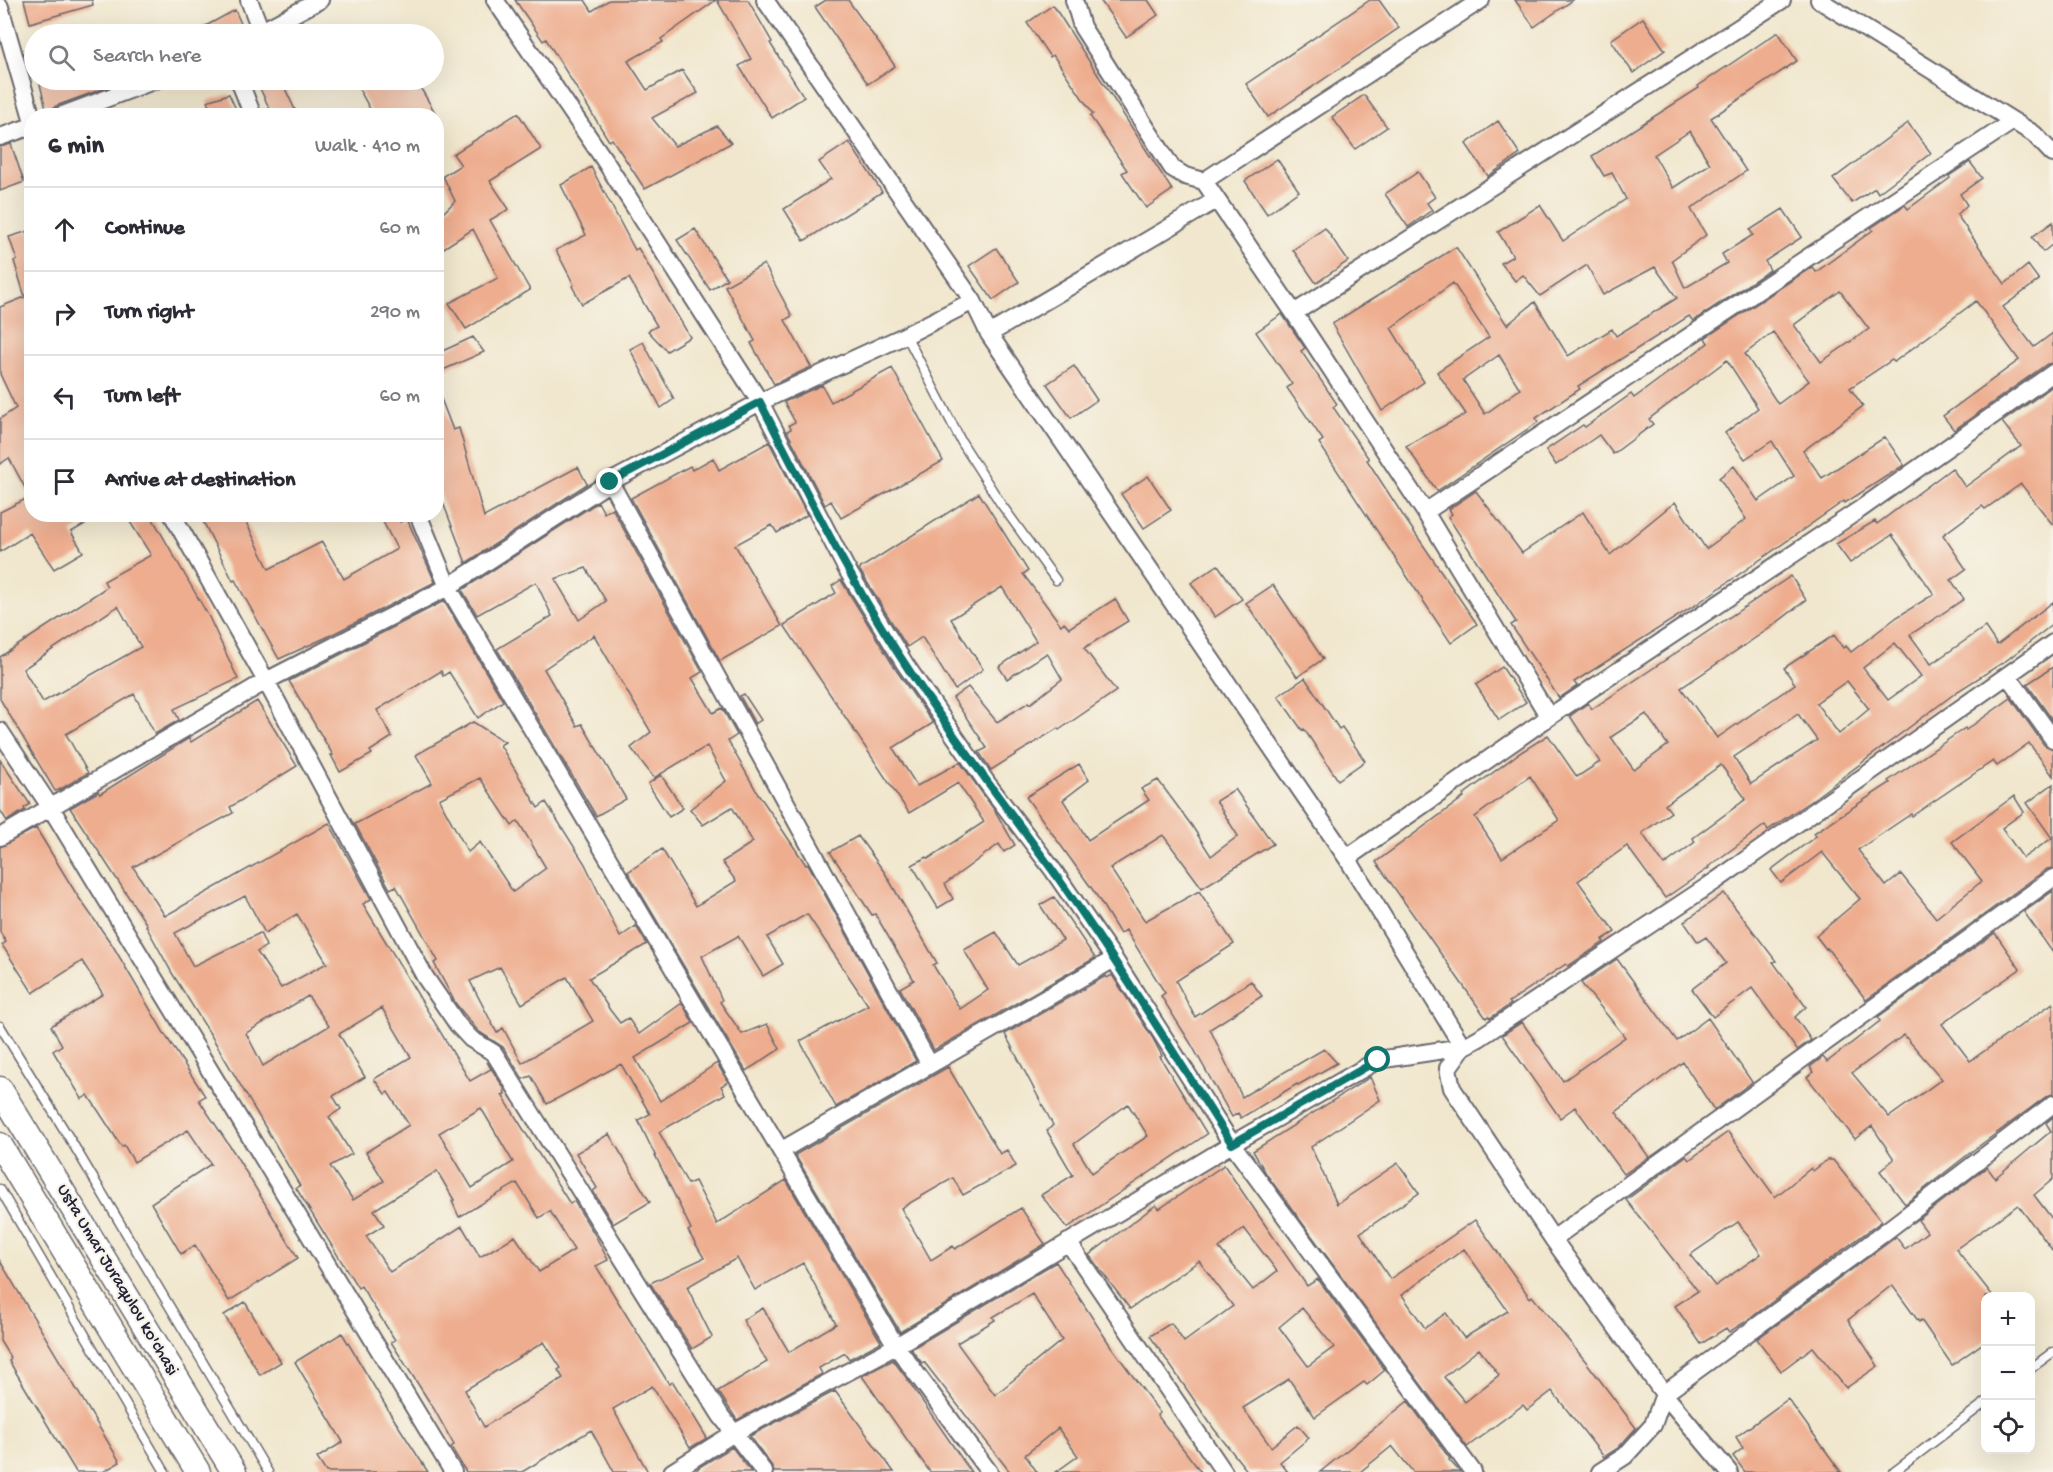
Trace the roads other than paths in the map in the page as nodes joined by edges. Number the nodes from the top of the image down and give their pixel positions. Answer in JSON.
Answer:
{"nodes":[{"id":1,"x":249,"y":0,"type":"edge"},
{"id":2,"x":320,"y":0,"type":"edge"},
{"id":3,"x":495,"y":0,"type":"edge"},
{"id":4,"x":765,"y":0,"type":"edge"},
{"id":5,"x":1481,"y":0,"type":"edge"},
{"id":6,"x":1782,"y":0,"type":"edge"},
{"id":7,"x":1818,"y":0,"type":"edge"},
{"id":8,"x":1076,"y":1,"type":"edge"},
{"id":9,"x":0,"y":7,"type":"edge"},
{"id":10,"x":256,"y":24,"type":"edge"},
{"id":11,"x":275,"y":24,"type":"edge"},
{"id":12,"x":129,"y":90,"type":"edge"},
{"id":13,"x":243,"y":90,"type":"edge"},
{"id":14,"x":29,"y":108,"type":"edge"},
{"id":15,"x":81,"y":108,"type":"edge"},
{"id":16,"x":251,"y":108,"type":"edge"},
{"id":17,"x":2013,"y":121,"type":"junction"},
{"id":18,"x":24,"y":129,"type":"edge"},
{"id":19,"x":0,"y":137,"type":"edge"},
{"id":20,"x":2053,"y":154,"type":"edge"},
{"id":21,"x":1203,"y":181,"type":"junction"},
{"id":22,"x":1216,"y":200,"type":"junction"},
{"id":23,"x":973,"y":301,"type":"junction"},
{"id":24,"x":1294,"y":313,"type":"junction"},
{"id":25,"x":989,"y":334,"type":"junction"},
{"id":26,"x":906,"y":335,"type":"junction"},
{"id":27,"x":2053,"y":373,"type":"edge"},
{"id":28,"x":760,"y":402,"type":"junction"},
{"id":29,"x":610,"y":482,"type":"junction"},
{"id":30,"x":1425,"y":512,"type":"junction"},
{"id":31,"x":177,"y":522,"type":"edge"},
{"id":32,"x":421,"y":522,"type":"edge"},
{"id":33,"x":1056,"y":580,"type":"dead end"},
{"id":34,"x":448,"y":587,"type":"junction"},
{"id":35,"x":2053,"y":643,"type":"edge"},
{"id":36,"x":2008,"y":676,"type":"junction"},
{"id":37,"x":266,"y":681,"type":"junction"},
{"id":38,"x":1549,"y":717,"type":"junction"},
{"id":39,"x":0,"y":731,"type":"edge"},
{"id":40,"x":2053,"y":739,"type":"edge"},
{"id":41,"x":51,"y":808,"type":"junction"},
{"id":42,"x":0,"y":837,"type":"edge"},
{"id":43,"x":1347,"y":858,"type":"junction"},
{"id":44,"x":2053,"y":878,"type":"edge"},
{"id":45,"x":1114,"y":959,"type":"junction"},
{"id":46,"x":0,"y":1026,"type":"edge"},
{"id":47,"x":1463,"y":1047,"type":"junction"},
{"id":48,"x":930,"y":1065,"type":"junction"},
{"id":49,"x":0,"y":1089,"type":"edge"},
{"id":50,"x":2053,"y":1104,"type":"edge"},
{"id":51,"x":1232,"y":1144,"type":"junction"},
{"id":52,"x":0,"y":1145,"type":"edge"},
{"id":53,"x":782,"y":1150,"type":"junction"},
{"id":54,"x":0,"y":1189,"type":"edge"},
{"id":55,"x":1553,"y":1239,"type":"junction"},
{"id":56,"x":1068,"y":1242,"type":"junction"},
{"id":57,"x":896,"y":1346,"type":"junction"},
{"id":58,"x":2053,"y":1352,"type":"edge"},
{"id":59,"x":2035,"y":1366,"type":"edge"},
{"id":60,"x":1664,"y":1394,"type":"junction"},
{"id":61,"x":1981,"y":1406,"type":"edge"},
{"id":62,"x":734,"y":1433,"type":"junction"},
{"id":63,"x":165,"y":1472,"type":"edge"},
{"id":64,"x":198,"y":1472,"type":"edge"},
{"id":65,"x":234,"y":1472,"type":"edge"},
{"id":66,"x":268,"y":1472,"type":"edge"},
{"id":67,"x":453,"y":1472,"type":"edge"},
{"id":68,"x":672,"y":1472,"type":"edge"},
{"id":69,"x":764,"y":1472,"type":"edge"},
{"id":70,"x":989,"y":1472,"type":"edge"},
{"id":71,"x":1224,"y":1472,"type":"edge"},
{"id":72,"x":1473,"y":1472,"type":"edge"},
{"id":73,"x":1600,"y":1472,"type":"edge"},
{"id":74,"x":1729,"y":1472,"type":"edge"},
{"id":75,"x":1894,"y":1472,"type":"edge"}],
"edges":[{"from":1,"to":10,"type":"street"},
{"from":2,"to":11,"type":"street"},
{"from":3,"to":28,"type":"street"},
{"from":4,"to":23,"type":"street"},
{"from":5,"to":21,"type":"street"},
{"from":6,"to":24,"type":"street"},
{"from":7,"to":17,"type":"street"},
{"from":8,"to":21,"type":"street"},
{"from":9,"to":14,"type":"street"},
{"from":12,"to":15,"type":"street"},
{"from":13,"to":16,"type":"street"},
{"from":17,"to":20,"type":"street"},
{"from":17,"to":30,"type":"street"},
{"from":18,"to":19,"type":"street"},
{"from":21,"to":22,"type":"street"},
{"from":22,"to":24,"type":"street"},
{"from":22,"to":25,"type":"street"},
{"from":23,"to":25,"type":"street"},
{"from":23,"to":26,"type":"street"},
{"from":24,"to":30,"type":"street"},
{"from":25,"to":43,"type":"street"},
{"from":26,"to":28,"type":"street"},
{"from":26,"to":33,"type":"lane"},
{"from":27,"to":38,"type":"street"},
{"from":28,"to":29,"type":"street"},
{"from":28,"to":45,"type":"street"},
{"from":29,"to":34,"type":"street"},
{"from":29,"to":48,"type":"street"},
{"from":30,"to":38,"type":"street"},
{"from":31,"to":37,"type":"street"},
{"from":32,"to":34,"type":"street"},
{"from":34,"to":37,"type":"street"},
{"from":34,"to":53,"type":"street"},
{"from":35,"to":36,"type":"street"},
{"from":36,"to":40,"type":"street"},
{"from":36,"to":47,"type":"street"},
{"from":37,"to":41,"type":"street"},
{"from":37,"to":62,"type":"street"},
{"from":38,"to":43,"type":"street"},
{"from":39,"to":41,"type":"street"},
{"from":41,"to":42,"type":"street"},
{"from":41,"to":67,"type":"street"},
{"from":43,"to":47,"type":"street"},
{"from":44,"to":55,"type":"street"},
{"from":45,"to":48,"type":"street"},
{"from":45,"to":51,"type":"street"},
{"from":46,"to":66,"type":"lane"},
{"from":47,"to":51,"type":"street"},
{"from":47,"to":55,"type":"street"},
{"from":48,"to":53,"type":"street"},
{"from":49,"to":65,"type":"main road","name":"Usta Umar Juraqulov ko'chasi"},
{"from":50,"to":60,"type":"street"},
{"from":51,"to":56,"type":"street"},
{"from":51,"to":72,"type":"street"},
{"from":52,"to":64,"type":"main road","name":"Usta Umar Juraqulov ko'chasi"},
{"from":53,"to":57,"type":"street"},
{"from":54,"to":63,"type":"lane"},
{"from":55,"to":60,"type":"street"},
{"from":56,"to":57,"type":"street"},
{"from":56,"to":71,"type":"street"},
{"from":57,"to":62,"type":"street"},
{"from":57,"to":70,"type":"street"},
{"from":58,"to":59,"type":"lane"},
{"from":60,"to":73,"type":"street"},
{"from":60,"to":74,"type":"street"},
{"from":61,"to":75,"type":"lane"},
{"from":62,"to":68,"type":"street"},
{"from":62,"to":69,"type":"street"}]}
